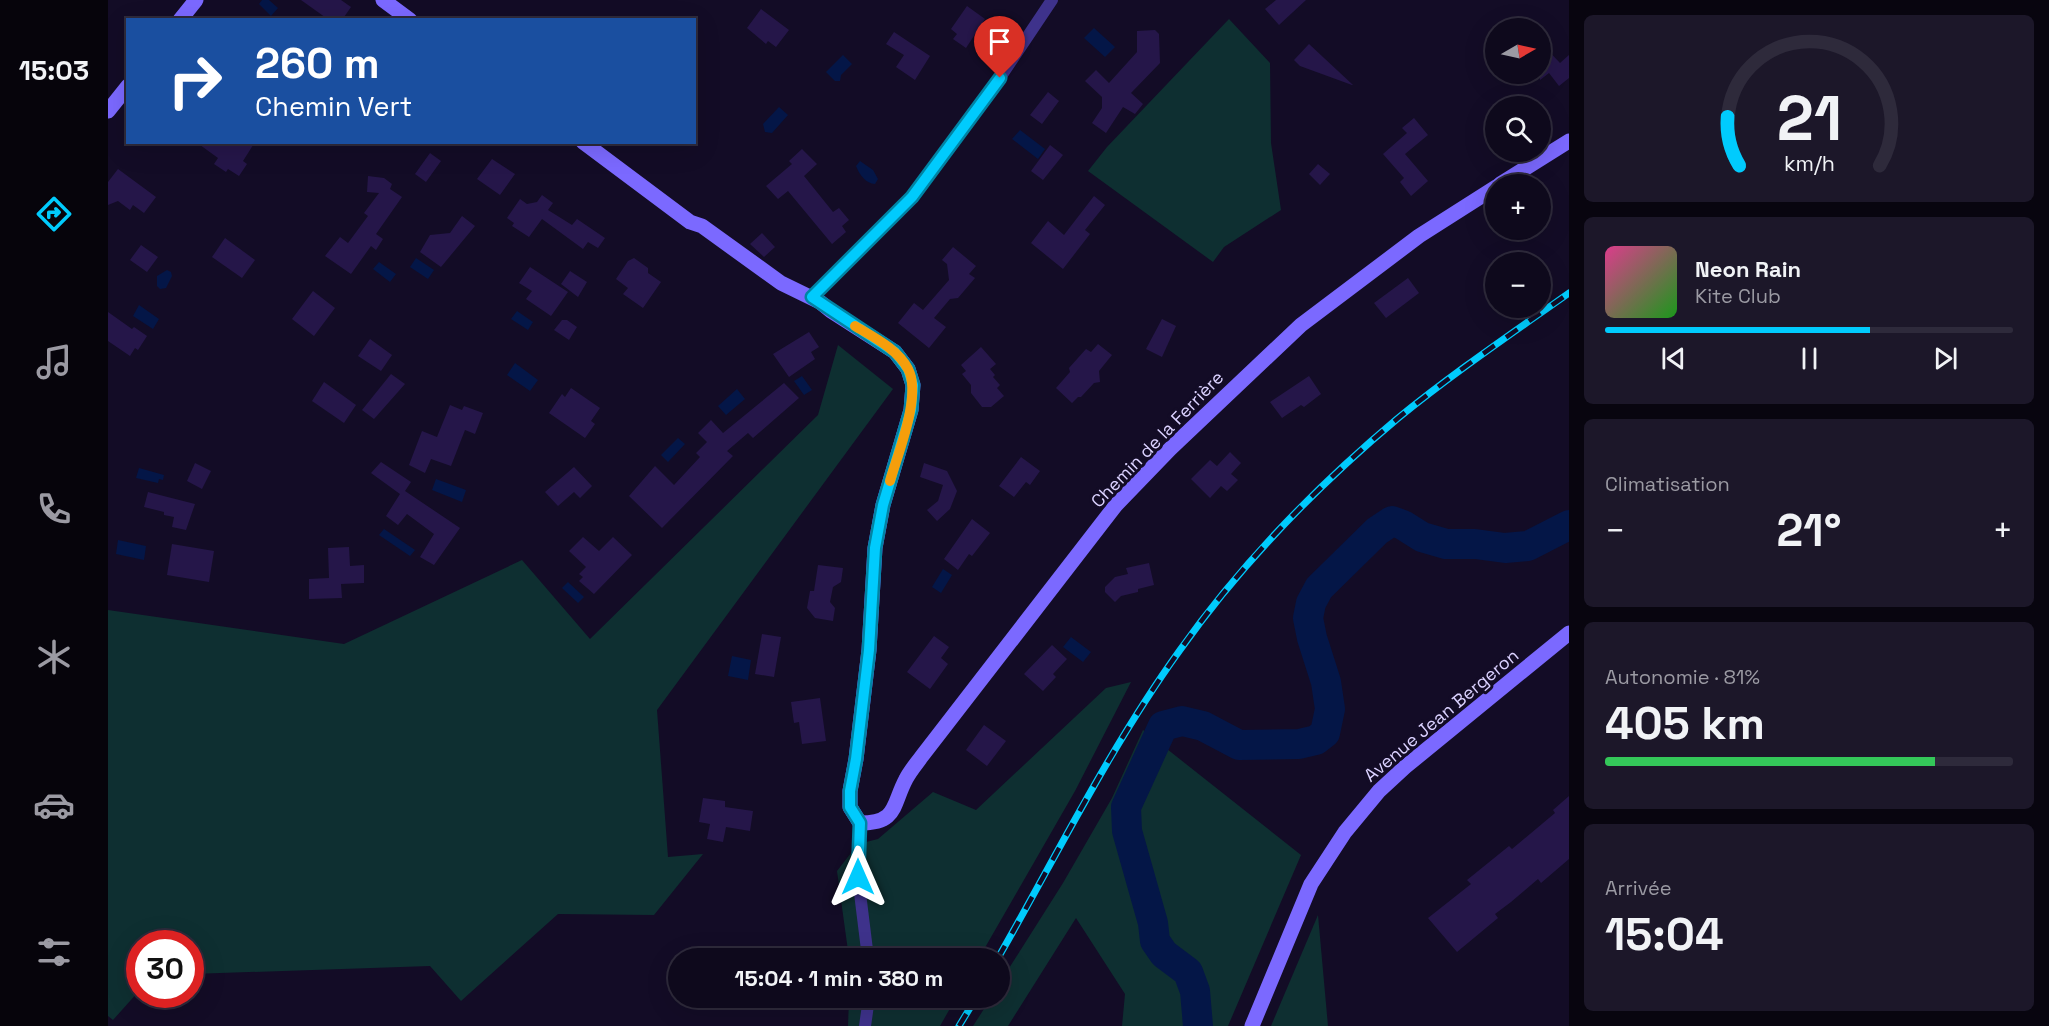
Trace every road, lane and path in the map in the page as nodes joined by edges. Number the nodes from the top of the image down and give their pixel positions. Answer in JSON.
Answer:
{"nodes":[{"id":1,"x":196,"y":0,"type":"edge"},
{"id":2,"x":383,"y":0,"type":"edge"},
{"id":3,"x":1052,"y":0,"type":"edge"},
{"id":4,"x":182,"y":18,"type":"edge"},
{"id":5,"x":407,"y":18,"type":"edge"},
{"id":6,"x":126,"y":88,"type":"edge"},
{"id":7,"x":108,"y":111,"type":"edge"},
{"id":8,"x":1569,"y":141,"type":"edge"},
{"id":9,"x":586,"y":144,"type":"edge"},
{"id":10,"x":1516,"y":174,"type":"edge"},
{"id":11,"x":1485,"y":194,"type":"edge"},
{"id":12,"x":812,"y":297,"type":"junction"},
{"id":13,"x":1569,"y":633,"type":"edge"},
{"id":14,"x":860,"y":823,"type":"junction"},
{"id":15,"x":867,"y":948,"type":"edge"},
{"id":16,"x":868,"y":1008,"type":"edge"},
{"id":17,"x":865,"y":1026,"type":"edge"},
{"id":18,"x":1252,"y":1026,"type":"edge"}],
"edges":[{"from":1,"to":4,"type":"street"},
{"from":2,"to":5,"type":"street"},
{"from":3,"to":12,"type":"street"},
{"from":6,"to":7,"type":"street"},
{"from":8,"to":10,"type":"street"},
{"from":9,"to":12,"type":"street"},
{"from":11,"to":14,"type":"street","name":"Chemin de la Ferrière"},
{"from":12,"to":14,"type":"street"},
{"from":13,"to":18,"type":"street","name":"Avenue Jean Bergeron"},
{"from":14,"to":15,"type":"street"},
{"from":16,"to":17,"type":"street"}]}
